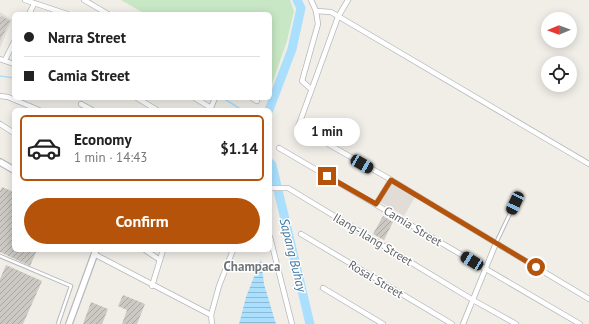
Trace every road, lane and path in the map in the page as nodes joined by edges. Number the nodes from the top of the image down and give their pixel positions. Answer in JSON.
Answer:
{"nodes":[{"id":1,"x":25,"y":0,"type":"edge"},
{"id":2,"x":84,"y":0,"type":"edge"},
{"id":3,"x":311,"y":0,"type":"edge"},
{"id":4,"x":348,"y":0,"type":"edge"},
{"id":5,"x":34,"y":4,"type":"junction"},
{"id":6,"x":316,"y":11,"type":"junction"},
{"id":7,"x":30,"y":12,"type":"edge"},
{"id":8,"x":62,"y":12,"type":"edge"},
{"id":9,"x":105,"y":12,"type":"edge"},
{"id":10,"x":338,"y":17,"type":"junction"},
{"id":11,"x":12,"y":45,"type":"edge"},
{"id":12,"x":2,"y":60,"type":"edge"},
{"id":13,"x":12,"y":63,"type":"edge"},
{"id":14,"x":311,"y":89,"type":"junction"},
{"id":15,"x":0,"y":96,"type":"edge"},
{"id":16,"x":12,"y":99,"type":"edge"},
{"id":17,"x":15,"y":100,"type":"edge"},
{"id":18,"x":140,"y":100,"type":"edge"},
{"id":19,"x":198,"y":100,"type":"edge"},
{"id":20,"x":81,"y":104,"type":"dead end"},
{"id":21,"x":34,"y":108,"type":"edge"},
{"id":22,"x":88,"y":108,"type":"edge"},
{"id":23,"x":154,"y":108,"type":"edge"},
{"id":24,"x":209,"y":108,"type":"edge"},
{"id":25,"x":0,"y":124,"type":"edge"},
{"id":26,"x":12,"y":132,"type":"edge"},
{"id":27,"x":278,"y":148,"type":"dead end"},
{"id":28,"x":0,"y":162,"type":"edge"},
{"id":29,"x":589,"y":164,"type":"edge"},
{"id":30,"x":12,"y":169,"type":"edge"},
{"id":31,"x":391,"y":180,"type":"junction"},
{"id":32,"x":272,"y":188,"type":"edge"},
{"id":33,"x":515,"y":203,"type":"dead end"},
{"id":34,"x":376,"y":204,"type":"junction"},
{"id":35,"x":301,"y":234,"type":"dead end"},
{"id":36,"x":496,"y":243,"type":"junction"},
{"id":37,"x":272,"y":245,"type":"edge"},
{"id":38,"x":95,"y":252,"type":"edge"},
{"id":39,"x":147,"y":252,"type":"edge"},
{"id":40,"x":162,"y":252,"type":"edge"},
{"id":41,"x":232,"y":252,"type":"edge"},
{"id":42,"x":0,"y":256,"type":"edge"},
{"id":43,"x":160,"y":260,"type":"junction"},
{"id":44,"x":486,"y":269,"type":"junction"},
{"id":45,"x":152,"y":286,"type":"junction"},
{"id":46,"x":323,"y":288,"type":"dead end"},
{"id":47,"x":589,"y":298,"type":"edge"},
{"id":48,"x":473,"y":300,"type":"junction"},
{"id":49,"x":211,"y":315,"type":"junction"},
{"id":50,"x":58,"y":324,"type":"edge"},
{"id":51,"x":68,"y":324,"type":"edge"},
{"id":52,"x":212,"y":324,"type":"edge"},
{"id":53,"x":292,"y":324,"type":"edge"},
{"id":54,"x":383,"y":324,"type":"edge"},
{"id":55,"x":452,"y":324,"type":"edge"},
{"id":56,"x":463,"y":324,"type":"edge"},
{"id":57,"x":516,"y":324,"type":"edge"},
{"id":58,"x":580,"y":324,"type":"edge"}],
"edges":[{"from":1,"to":5,"type":"street"},
{"from":2,"to":9,"type":"street"},
{"from":3,"to":6,"type":"street"},
{"from":4,"to":10,"type":"street"},
{"from":5,"to":7,"type":"street"},
{"from":5,"to":8,"type":"street"},
{"from":6,"to":10,"type":"street"},
{"from":6,"to":14,"type":"street"},
{"from":10,"to":14,"type":"street"},
{"from":10,"to":29,"type":"street"},
{"from":11,"to":12,"type":"street"},
{"from":12,"to":13,"type":"street"},
{"from":14,"to":31,"type":"street"},
{"from":15,"to":16,"type":"street"},
{"from":17,"to":21,"type":"street"},
{"from":18,"to":23,"type":"street"},
{"from":19,"to":24,"type":"street"},
{"from":20,"to":22,"type":"street"},
{"from":25,"to":26,"type":"street"},
{"from":27,"to":34,"type":"street","name":"Camia Street"},
{"from":28,"to":30,"type":"street"},
{"from":31,"to":34,"type":"street"},
{"from":31,"to":36,"type":"street"},
{"from":32,"to":48,"type":"street","name":"Ilang-Ilang Street"},
{"from":33,"to":36,"type":"lane"},
{"from":34,"to":44,"type":"street","name":"Camia Street"},
{"from":35,"to":55,"type":"street","name":"Rosal Street"},
{"from":36,"to":44,"type":"street"},
{"from":36,"to":47,"type":"street"},
{"from":37,"to":53,"type":"street"},
{"from":38,"to":45,"type":"street"},
{"from":38,"to":51,"type":"street"},
{"from":39,"to":43,"type":"street"},
{"from":40,"to":43,"type":"street"},
{"from":41,"to":49,"type":"street"},
{"from":42,"to":50,"type":"lane"},
{"from":43,"to":45,"type":"street"},
{"from":44,"to":48,"type":"street"},
{"from":44,"to":58,"type":"street","name":"Camia Street"},
{"from":45,"to":49,"type":"street"},
{"from":46,"to":54,"type":"street"},
{"from":48,"to":56,"type":"street"},
{"from":48,"to":57,"type":"street","name":"Ilang-Ilang Street"},
{"from":49,"to":52,"type":"street"}]}
